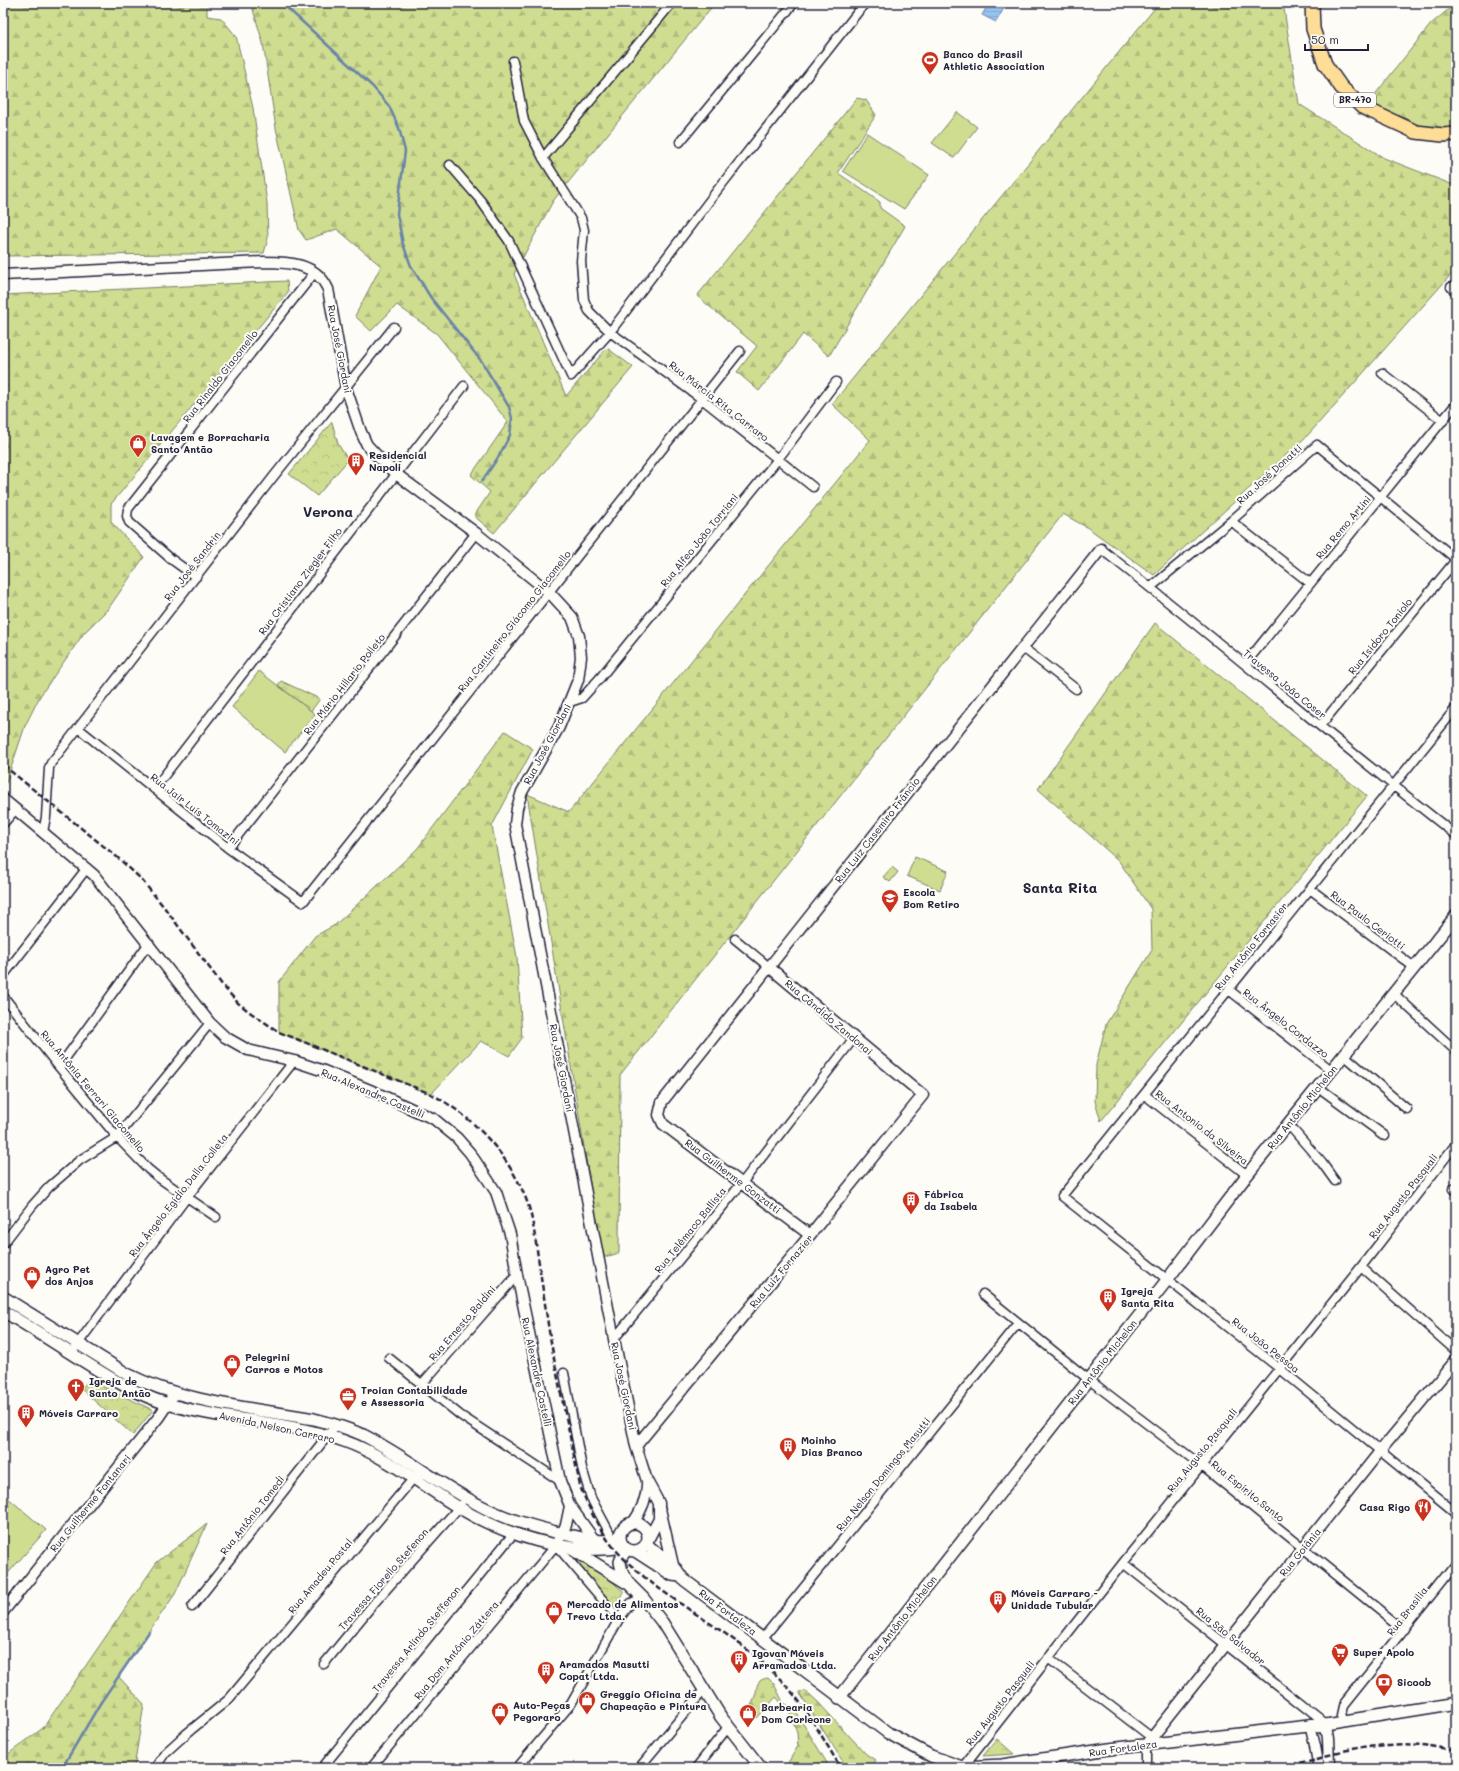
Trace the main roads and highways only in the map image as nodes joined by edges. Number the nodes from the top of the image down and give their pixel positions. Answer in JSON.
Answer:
{"nodes":[{"id":1,"x":1312,"y":3,"type":"edge"},
{"id":2,"x":1456,"y":134,"type":"edge"},
{"id":3,"x":1456,"y":916,"type":"edge"},
{"id":4,"x":3,"y":1297,"type":"edge"},
{"id":5,"x":3,"y":1311,"type":"edge"},
{"id":6,"x":127,"y":1374,"type":"junction"},
{"id":7,"x":123,"y":1385,"type":"junction"},
{"id":8,"x":248,"y":1407,"type":"junction"},
{"id":9,"x":246,"y":1420,"type":"junction"},
{"id":10,"x":660,"y":1511,"type":"road end"},
{"id":11,"x":647,"y":1542,"type":"junction"},
{"id":12,"x":598,"y":1545,"type":"junction"},
{"id":13,"x":624,"y":1545,"type":"junction"},
{"id":14,"x":568,"y":1546,"type":"junction"},
{"id":15,"x":673,"y":1567,"type":"junction"},
{"id":16,"x":680,"y":1576,"type":"junction"},
{"id":17,"x":630,"y":1585,"type":"junction"},
{"id":18,"x":839,"y":1698,"type":"junction"},
{"id":19,"x":1456,"y":1703,"type":"edge"},
{"id":20,"x":1050,"y":1763,"type":"edge"},
{"id":21,"x":962,"y":1767,"type":"edge"},
{"id":22,"x":761,"y":1768,"type":"edge"}],
"edges":[{"from":1,"to":2,"type":"highway","number":"BR-470"},
{"from":3,"to":18,"type":"main road","name":"Rua Antônio Michelon"},
{"from":4,"to":6,"type":"main road","name":"Avenida Nelson Carraro"},
{"from":5,"to":7,"type":"main road","name":"Avenida Nelson Carraro"},
{"from":6,"to":7,"type":"main road"},
{"from":6,"to":8,"type":"main road","name":"Avenida Nelson Carraro"},
{"from":7,"to":9,"type":"main road","name":"Avenida Nelson Carraro"},
{"from":8,"to":9,"type":"main road"},
{"from":8,"to":12,"type":"main road","name":"Avenida Nelson Carraro"},
{"from":9,"to":14,"type":"main road","name":"Avenida Nelson Carraro"},
{"from":10,"to":15,"type":"main road"},
{"from":11,"to":13,"type":"main road"},
{"from":11,"to":13,"type":"main road"},
{"from":11,"to":15,"type":"main road","name":"Rua Fortaleza"},
{"from":12,"to":13,"type":"main road","name":"Avenida Nelson Carraro"},
{"from":12,"to":14,"type":"main road","name":"Avenida Nelson Carraro"},
{"from":13,"to":16,"type":"main road","name":"Rua Fortaleza"},
{"from":13,"to":17,"type":"main road"},
{"from":14,"to":17,"type":"main road"},
{"from":15,"to":16,"type":"main road","name":"Rua Fortaleza"},
{"from":16,"to":18,"type":"main road","name":"Rua Fortaleza"},
{"from":17,"to":22,"type":"main road"},
{"from":18,"to":21,"type":"main road","name":"Rua Fortaleza"},
{"from":19,"to":20,"type":"main road","name":"Rua Fortaleza"},
{"from":20,"to":21,"type":"main road","name":"Rua Fortaleza"}]}
